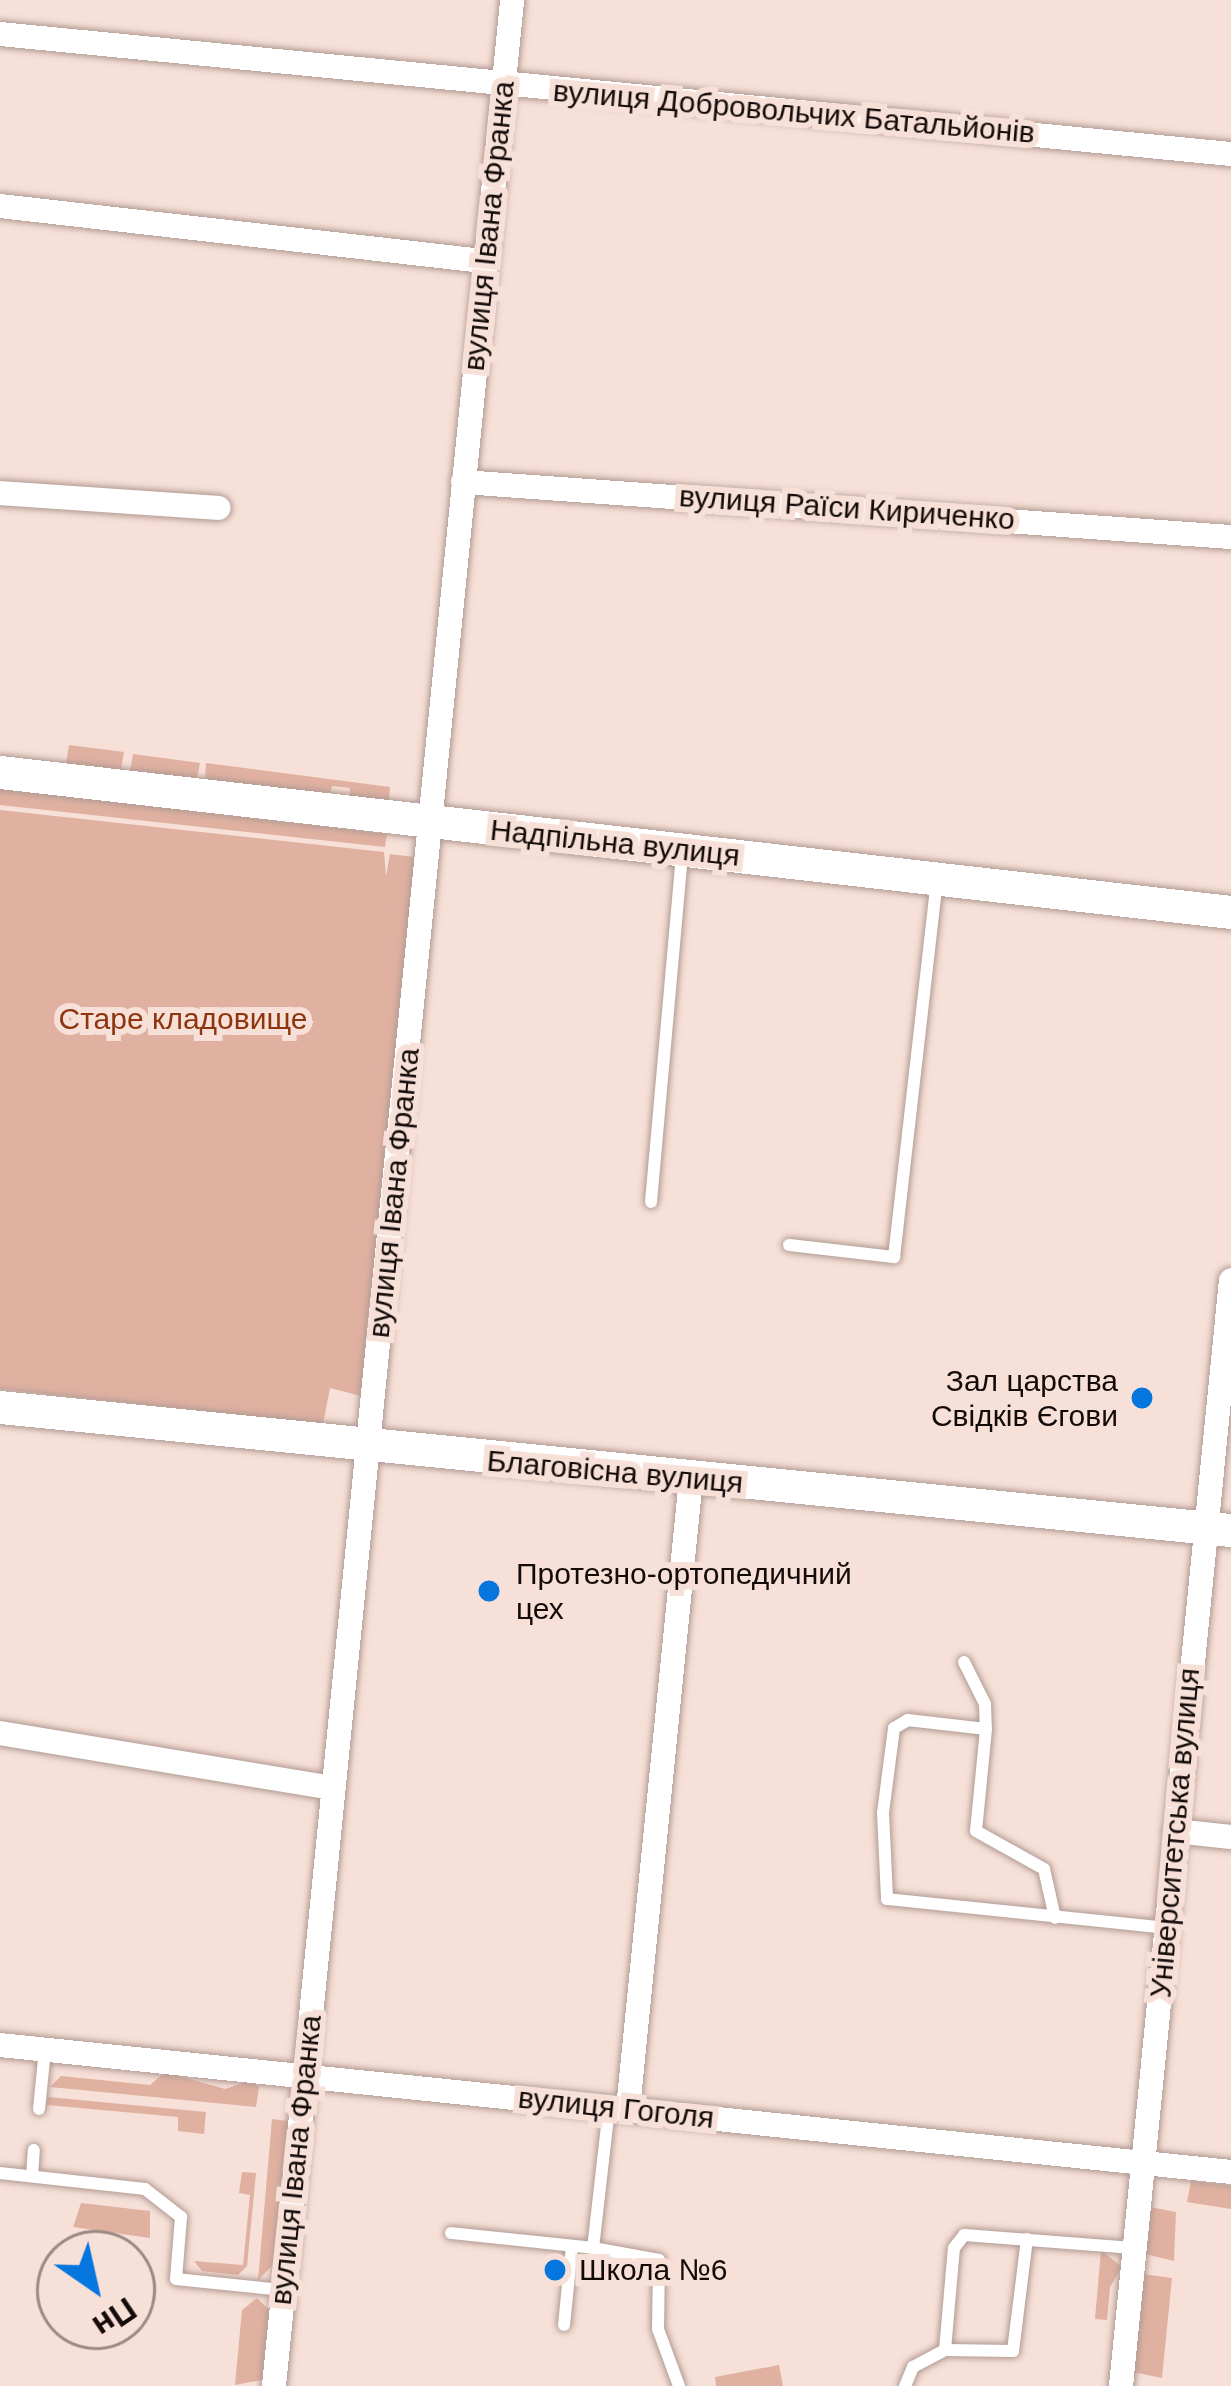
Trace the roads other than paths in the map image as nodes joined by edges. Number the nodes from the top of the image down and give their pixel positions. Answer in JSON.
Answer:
{"nodes":[{"id":1,"x":512,"y":0,"type":"edge"},
{"id":2,"x":0,"y":34,"type":"edge"},
{"id":3,"x":503,"y":88,"type":"junction"},
{"id":4,"x":1231,"y":154,"type":"edge"},
{"id":5,"x":0,"y":206,"type":"edge"},
{"id":6,"x":486,"y":261,"type":"junction"},
{"id":7,"x":463,"y":482,"type":"junction"},
{"id":8,"x":0,"y":494,"type":"edge"},
{"id":9,"x":218,"y":508,"type":"dead end"},
{"id":10,"x":1231,"y":537,"type":"edge"},
{"id":11,"x":0,"y":772,"type":"edge"},
{"id":12,"x":430,"y":822,"type":"junction"},
{"id":13,"x":682,"y":850,"type":"junction"},
{"id":14,"x":937,"y":880,"type":"junction"},
{"id":15,"x":1231,"y":912,"type":"edge"},
{"id":16,"x":651,"y":1202,"type":"dead end"},
{"id":17,"x":789,"y":1245,"type":"dead end"},
{"id":18,"x":1231,"y":1280,"type":"edge"},
{"id":19,"x":0,"y":1407,"type":"edge"},
{"id":20,"x":368,"y":1446,"type":"junction"},
{"id":21,"x":691,"y":1479,"type":"junction"},
{"id":22,"x":1218,"y":1528,"type":"edge"},
{"id":23,"x":964,"y":1662,"type":"dead end"},
{"id":24,"x":986,"y":1730,"type":"junction"},
{"id":25,"x":0,"y":1733,"type":"edge"},
{"id":26,"x":333,"y":1788,"type":"junction"},
{"id":27,"x":1175,"y":1831,"type":"junction"},
{"id":28,"x":1231,"y":1837,"type":"edge"},
{"id":29,"x":1055,"y":1918,"type":"junction"},
{"id":30,"x":1167,"y":1928,"type":"junction"},
{"id":31,"x":0,"y":2045,"type":"edge"},
{"id":32,"x":45,"y":2049,"type":"junction"},
{"id":33,"x":304,"y":2076,"type":"junction"},
{"id":34,"x":619,"y":2108,"type":"junction"},
{"id":35,"x":39,"y":2109,"type":"dead end"},
{"id":36,"x":34,"y":2150,"type":"dead end"},
{"id":37,"x":1142,"y":2163,"type":"junction"},
{"id":38,"x":0,"y":2173,"type":"edge"},
{"id":39,"x":1231,"y":2173,"type":"edge"},
{"id":40,"x":32,"y":2176,"type":"junction"},
{"id":41,"x":451,"y":2233,"type":"dead end"},
{"id":42,"x":1027,"y":2239,"type":"junction"},
{"id":43,"x":572,"y":2246,"type":"junction"},
{"id":44,"x":593,"y":2248,"type":"junction"},
{"id":45,"x":1135,"y":2248,"type":"junction"},
{"id":46,"x":284,"y":2290,"type":"junction"},
{"id":47,"x":564,"y":2324,"type":"dead end"},
{"id":48,"x":945,"y":2350,"type":"junction"},
{"id":49,"x":274,"y":2386,"type":"edge"},
{"id":50,"x":680,"y":2386,"type":"edge"},
{"id":51,"x":905,"y":2386,"type":"edge"},
{"id":52,"x":1121,"y":2386,"type":"edge"}],
"edges":[{"from":1,"to":3,"type":"street","name":"вулиця Івана Франка"},
{"from":2,"to":3,"type":"street","name":"вулиця Добровольчих Батальйонів"},
{"from":3,"to":4,"type":"street","name":"вулиця Добровольчих Батальйонів"},
{"from":3,"to":6,"type":"street","name":"вулиця Івана Франка"},
{"from":5,"to":6,"type":"street"},
{"from":6,"to":7,"type":"street","name":"вулиця Івана Франка"},
{"from":7,"to":10,"type":"street","name":"вулиця Раїси Кириченко"},
{"from":7,"to":12,"type":"street","name":"вулиця Івана Франка"},
{"from":8,"to":9,"type":"street"},
{"from":11,"to":12,"type":"main road","name":"Надпільна вулиця"},
{"from":12,"to":13,"type":"main road","name":"Надпільна вулиця"},
{"from":12,"to":20,"type":"street","name":"вулиця Івана Франка"},
{"from":13,"to":14,"type":"main road","name":"Надпільна вулиця"},
{"from":13,"to":16,"type":"lane"},
{"from":14,"to":15,"type":"main road","name":"Надпільна вулиця"},
{"from":14,"to":17,"type":"lane"},
{"from":18,"to":22,"type":"street","name":"Університетська вулиця"},
{"from":19,"to":20,"type":"main road","name":"Благовісна вулиця"},
{"from":20,"to":21,"type":"main road","name":"Благовісна вулиця"},
{"from":20,"to":26,"type":"street","name":"вулиця Івана Франка"},
{"from":21,"to":22,"type":"main road","name":"Благовісна вулиця"},
{"from":21,"to":34,"type":"street"},
{"from":22,"to":27,"type":"street","name":"Університетська вулиця"},
{"from":23,"to":24,"type":"lane"},
{"from":24,"to":29,"type":"lane"},
{"from":24,"to":29,"type":"lane"},
{"from":25,"to":26,"type":"street"},
{"from":26,"to":33,"type":"street","name":"вулиця Івана Франка"},
{"from":27,"to":28,"type":"street"},
{"from":27,"to":30,"type":"street","name":"Університетська вулиця"},
{"from":29,"to":30,"type":"lane"},
{"from":30,"to":37,"type":"street","name":"Університетська вулиця"},
{"from":31,"to":32,"type":"street","name":"вулиця Гоголя"},
{"from":32,"to":33,"type":"street","name":"вулиця Гоголя"},
{"from":32,"to":35,"type":"lane"},
{"from":33,"to":34,"type":"street","name":"вулиця Гоголя"},
{"from":33,"to":46,"type":"street","name":"вулиця Івана Франка"},
{"from":34,"to":37,"type":"street","name":"вулиця Гоголя"},
{"from":34,"to":44,"type":"lane"},
{"from":36,"to":40,"type":"lane"},
{"from":37,"to":39,"type":"street","name":"вулиця Гоголя"},
{"from":37,"to":45,"type":"street","name":"Університетська вулиця"},
{"from":38,"to":40,"type":"lane"},
{"from":40,"to":46,"type":"lane"},
{"from":41,"to":43,"type":"lane"},
{"from":42,"to":45,"type":"lane"},
{"from":42,"to":48,"type":"lane"},
{"from":42,"to":48,"type":"lane"},
{"from":43,"to":44,"type":"lane"},
{"from":43,"to":47,"type":"lane"},
{"from":44,"to":50,"type":"lane"},
{"from":45,"to":52,"type":"street","name":"Університетська вулиця"},
{"from":46,"to":49,"type":"street","name":"вулиця Івана Франка"},
{"from":48,"to":51,"type":"lane"}]}
